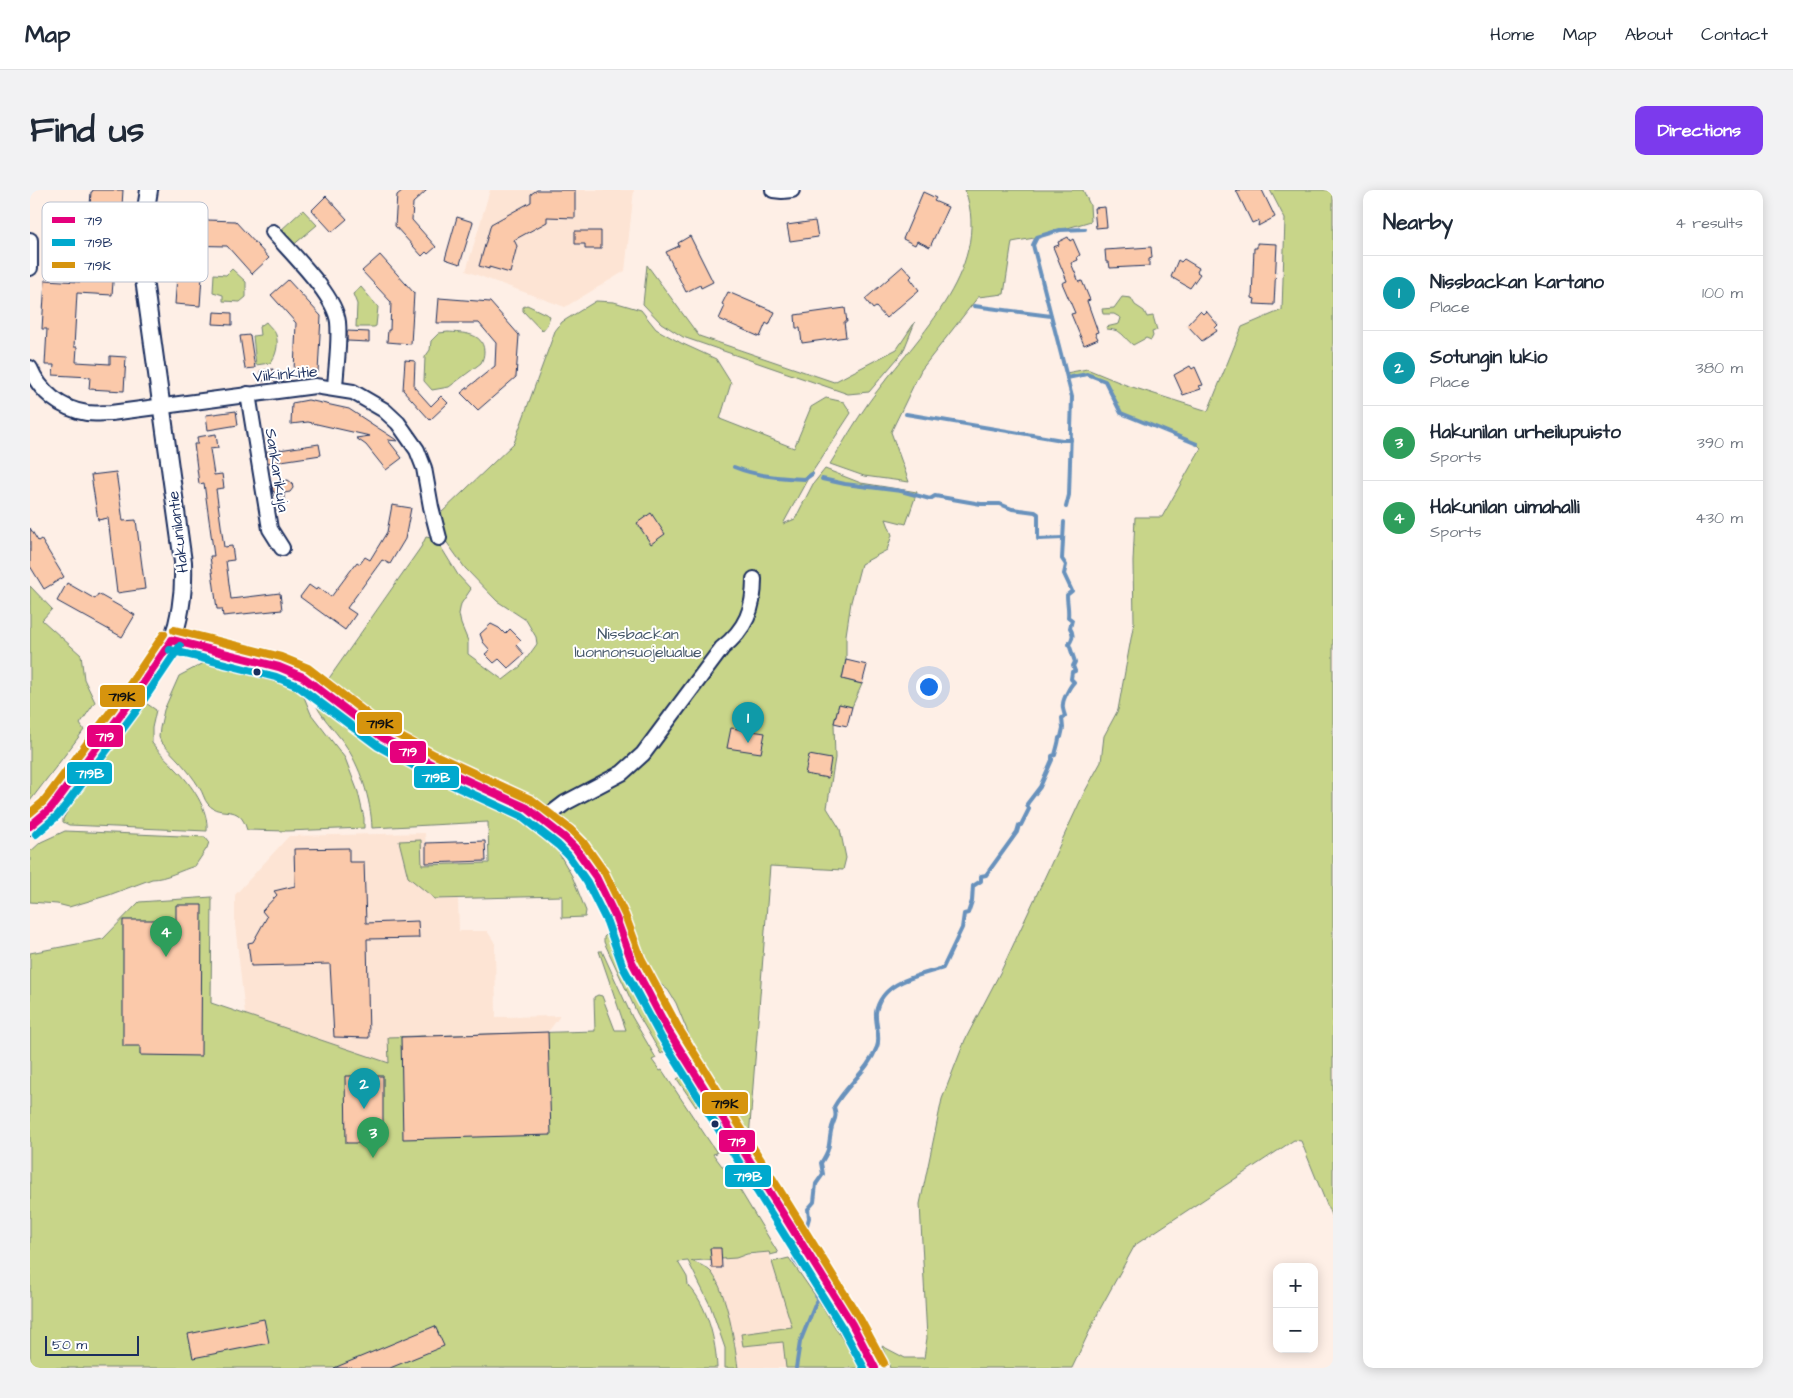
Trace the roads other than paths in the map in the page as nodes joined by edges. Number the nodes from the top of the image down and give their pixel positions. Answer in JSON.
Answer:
{"nodes":[{"id":1,"x":774,"y":190,"type":"edge"},
{"id":2,"x":792,"y":190,"type":"edge"},
{"id":3,"x":272,"y":232,"type":"dead end"},
{"id":4,"x":30,"y":240,"type":"edge"},
{"id":5,"x":30,"y":268,"type":"edge"},
{"id":6,"x":145,"y":282,"type":"edge"},
{"id":7,"x":30,"y":368,"type":"edge"},
{"id":8,"x":335,"y":388,"type":"junction"},
{"id":9,"x":248,"y":394,"type":"junction"},
{"id":10,"x":161,"y":406,"type":"junction"},
{"id":11,"x":439,"y":538,"type":"dead end"},
{"id":12,"x":282,"y":548,"type":"dead end"},
{"id":13,"x":754,"y":579,"type":"dead end"},
{"id":14,"x":172,"y":640,"type":"junction"},
{"id":15,"x":544,"y":819,"type":"junction"},
{"id":16,"x":30,"y":826,"type":"edge"},
{"id":17,"x":875,"y":1368,"type":"edge"}],
"edges":[{"from":1,"to":2,"type":"street"},
{"from":3,"to":8,"type":"street"},
{"from":4,"to":5,"type":"street"},
{"from":6,"to":10,"type":"street","name":"Hakunilantie"},
{"from":7,"to":10,"type":"street","name":"Viikinkitie"},
{"from":8,"to":9,"type":"street","name":"Viikinkitie"},
{"from":8,"to":11,"type":"street","name":"Viikinkitie"},
{"from":9,"to":10,"type":"street","name":"Viikinkitie"},
{"from":9,"to":12,"type":"street","name":"Sankarikuja"},
{"from":10,"to":14,"type":"street","name":"Hakunilantie"},
{"from":13,"to":15,"type":"street"},
{"from":14,"to":15,"type":"street"},
{"from":14,"to":16,"type":"main road","name":"Hakunilantie"},
{"from":15,"to":17,"type":"street"}]}
